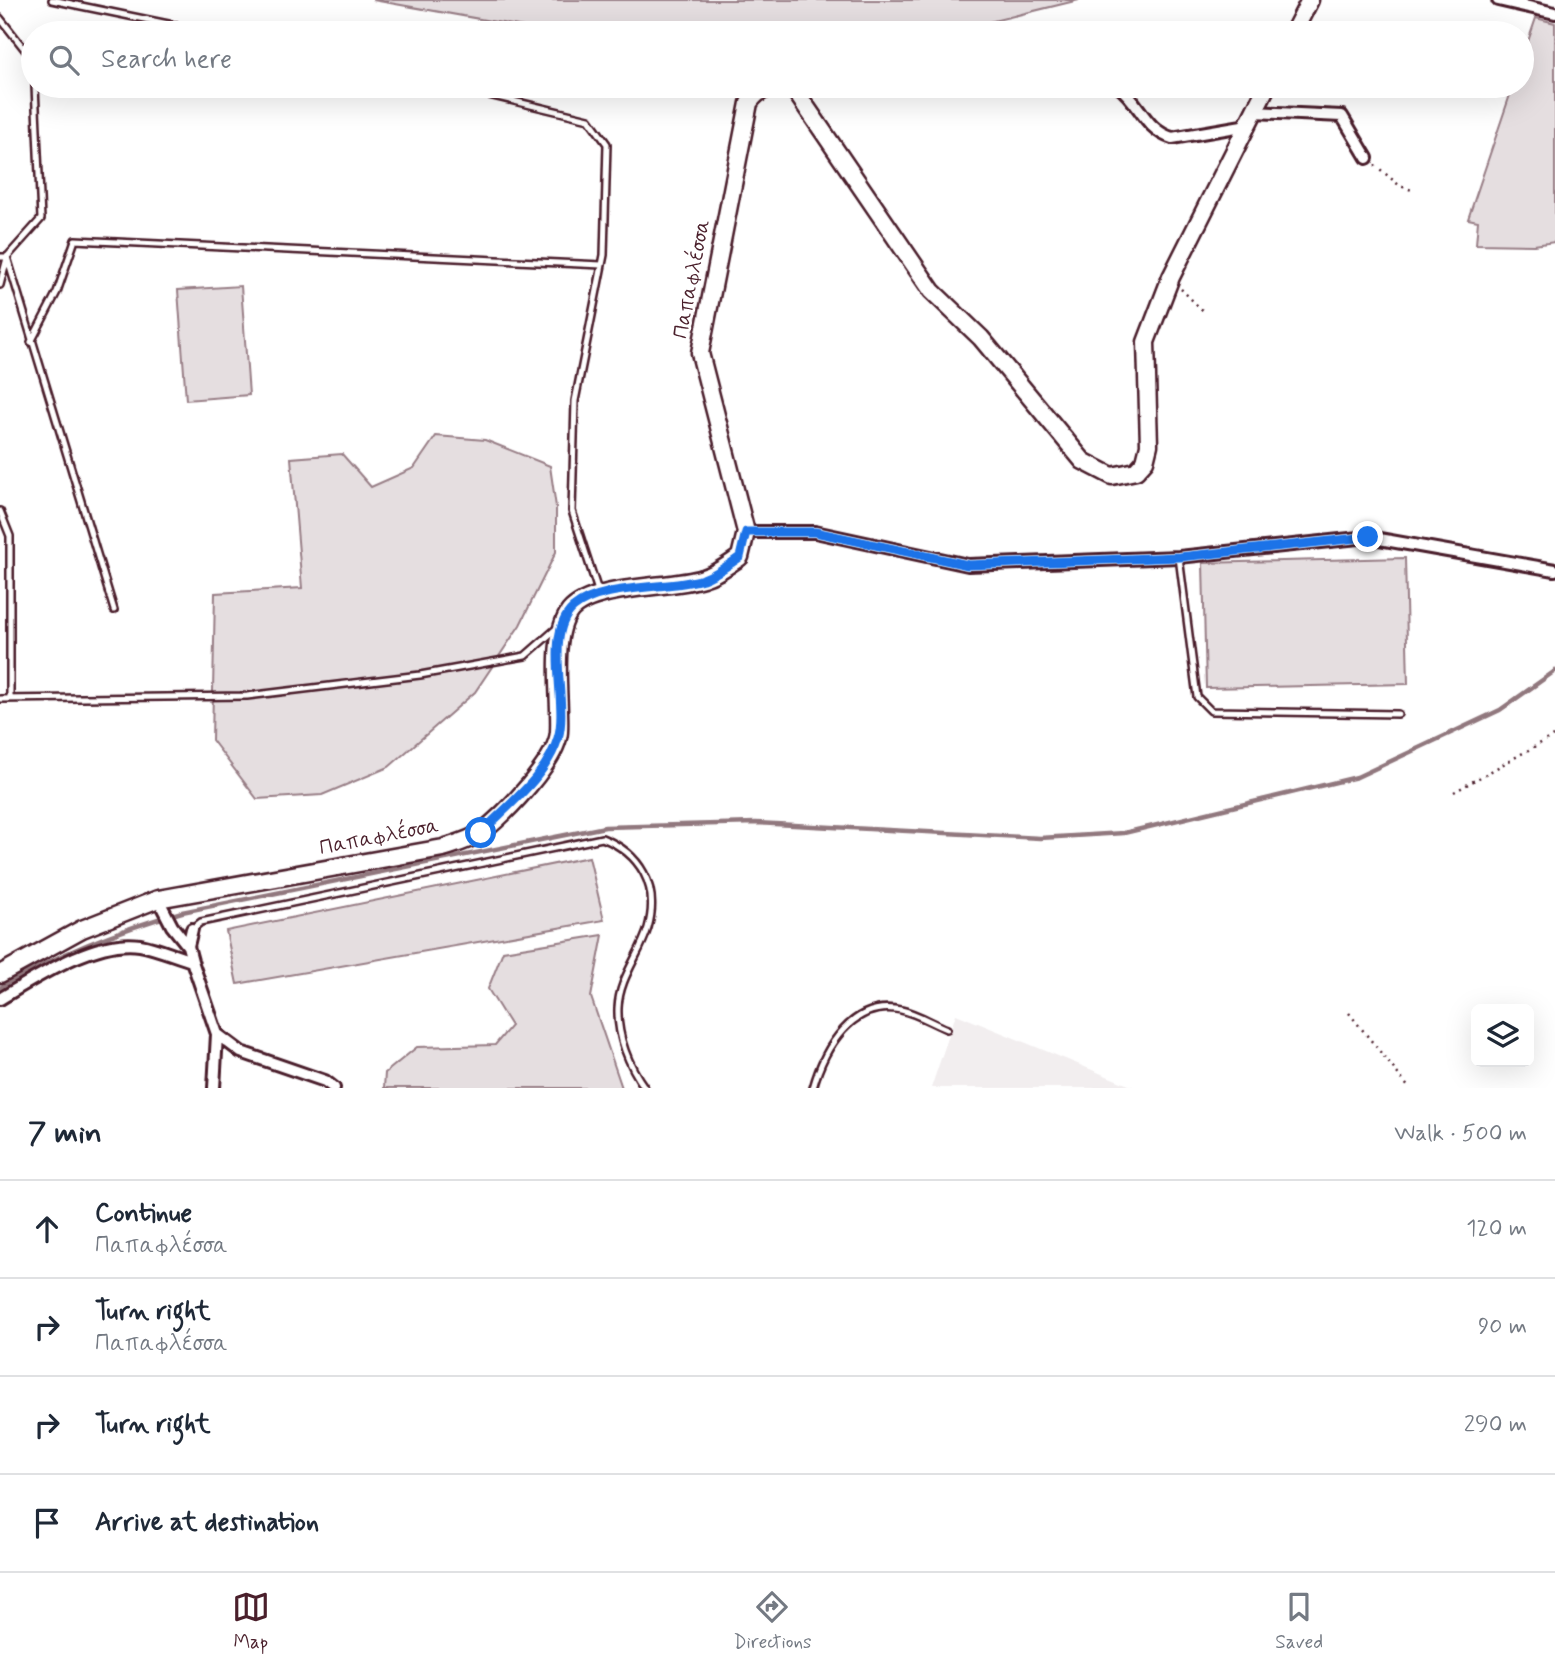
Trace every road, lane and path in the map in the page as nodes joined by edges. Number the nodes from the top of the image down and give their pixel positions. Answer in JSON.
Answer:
{"nodes":[{"id":1,"x":52,"y":0,"type":"edge"},
{"id":2,"x":1310,"y":0,"type":"edge"},
{"id":3,"x":1498,"y":0,"type":"edge"},
{"id":4,"x":1555,"y":13,"type":"edge"},
{"id":5,"x":0,"y":18,"type":"edge"},
{"id":6,"x":154,"y":21,"type":"edge"},
{"id":7,"x":1299,"y":21,"type":"edge"},
{"id":8,"x":21,"y":45,"type":"edge"},
{"id":9,"x":36,"y":98,"type":"edge"},
{"id":10,"x":501,"y":98,"type":"edge"},
{"id":11,"x":751,"y":98,"type":"edge"},
{"id":12,"x":799,"y":98,"type":"edge"},
{"id":13,"x":1131,"y":98,"type":"edge"},
{"id":14,"x":1261,"y":98,"type":"edge"},
{"id":15,"x":1251,"y":119,"type":"junction"},
{"id":16,"x":1367,"y":158,"type":"joint"},
{"id":17,"x":1412,"y":190,"type":"dead end"},
{"id":18,"x":4,"y":257,"type":"edge"},
{"id":19,"x":602,"y":265,"type":"junction"},
{"id":20,"x":1179,"y":279,"type":"dead end"},
{"id":21,"x":0,"y":285,"type":"edge"},
{"id":22,"x":1203,"y":311,"type":"dead end"},
{"id":23,"x":31,"y":342,"type":"junction"},
{"id":24,"x":0,"y":511,"type":"edge"},
{"id":25,"x":746,"y":532,"type":"junction"},
{"id":26,"x":1180,"y":557,"type":"junction"},
{"id":27,"x":1555,"y":570,"type":"edge"},
{"id":28,"x":599,"y":596,"type":"junction"},
{"id":29,"x":114,"y":610,"type":"dead end"},
{"id":30,"x":564,"y":621,"type":"junction"},
{"id":31,"x":0,"y":699,"type":"edge"},
{"id":32,"x":10,"y":699,"type":"junction"},
{"id":33,"x":1398,"y":714,"type":"dead end"},
{"id":34,"x":1555,"y":736,"type":"edge"},
{"id":35,"x":1454,"y":792,"type":"dead end"},
{"id":36,"x":161,"y":904,"type":"junction"},
{"id":37,"x":192,"y":929,"type":"joint"},
{"id":38,"x":188,"y":946,"type":"junction"},
{"id":39,"x":192,"y":961,"type":"junction"},
{"id":40,"x":0,"y":974,"type":"edge"},
{"id":41,"x":0,"y":999,"type":"edge"},
{"id":42,"x":1349,"y":1013,"type":"dead end"},
{"id":43,"x":947,"y":1029,"type":"dead end"},
{"id":44,"x":217,"y":1034,"type":"junction"},
{"id":45,"x":214,"y":1088,"type":"edge"},
{"id":46,"x":334,"y":1088,"type":"edge"},
{"id":47,"x":645,"y":1088,"type":"edge"},
{"id":48,"x":813,"y":1088,"type":"edge"},
{"id":49,"x":1409,"y":1088,"type":"edge"}],
"edges":[{"from":1,"to":6,"type":"lane"},
{"from":2,"to":7,"type":"street"},
{"from":3,"to":4,"type":"street"},
{"from":5,"to":8,"type":"lane"},
{"from":9,"to":18,"type":"lane"},
{"from":10,"to":19,"type":"lane"},
{"from":11,"to":25,"type":"street","name":"Παπαφλέσσα"},
{"from":12,"to":15,"type":"street","name":"Παπαφλέσσα"},
{"from":13,"to":15,"type":"street"},
{"from":14,"to":15,"type":"street","name":"Παπαφλέσσα"},
{"from":15,"to":16,"type":"street"},
{"from":16,"to":17,"type":"path"},
{"from":18,"to":21,"type":"lane"},
{"from":18,"to":23,"type":"lane"},
{"from":19,"to":23,"type":"lane"},
{"from":19,"to":28,"type":"lane"},
{"from":20,"to":22,"type":"path"},
{"from":23,"to":29,"type":"lane"},
{"from":24,"to":32,"type":"lane"},
{"from":25,"to":26,"type":"street"},
{"from":25,"to":28,"type":"street"},
{"from":26,"to":27,"type":"street"},
{"from":26,"to":33,"type":"lane"},
{"from":28,"to":30,"type":"street"},
{"from":30,"to":32,"type":"lane"},
{"from":30,"to":36,"type":"street","name":"Παπαφλέσσα"},
{"from":31,"to":32,"type":"lane"},
{"from":34,"to":35,"type":"path"},
{"from":36,"to":38,"type":"street"},
{"from":36,"to":40,"type":"street","name":"Παπαφλέσσα"},
{"from":37,"to":38,"type":"street"},
{"from":37,"to":47,"type":"lane"},
{"from":38,"to":39,"type":"street"},
{"from":39,"to":41,"type":"street"},
{"from":39,"to":44,"type":"street"},
{"from":42,"to":49,"type":"path"},
{"from":43,"to":48,"type":"lane"},
{"from":44,"to":45,"type":"street"},
{"from":44,"to":46,"type":"street"}]}
